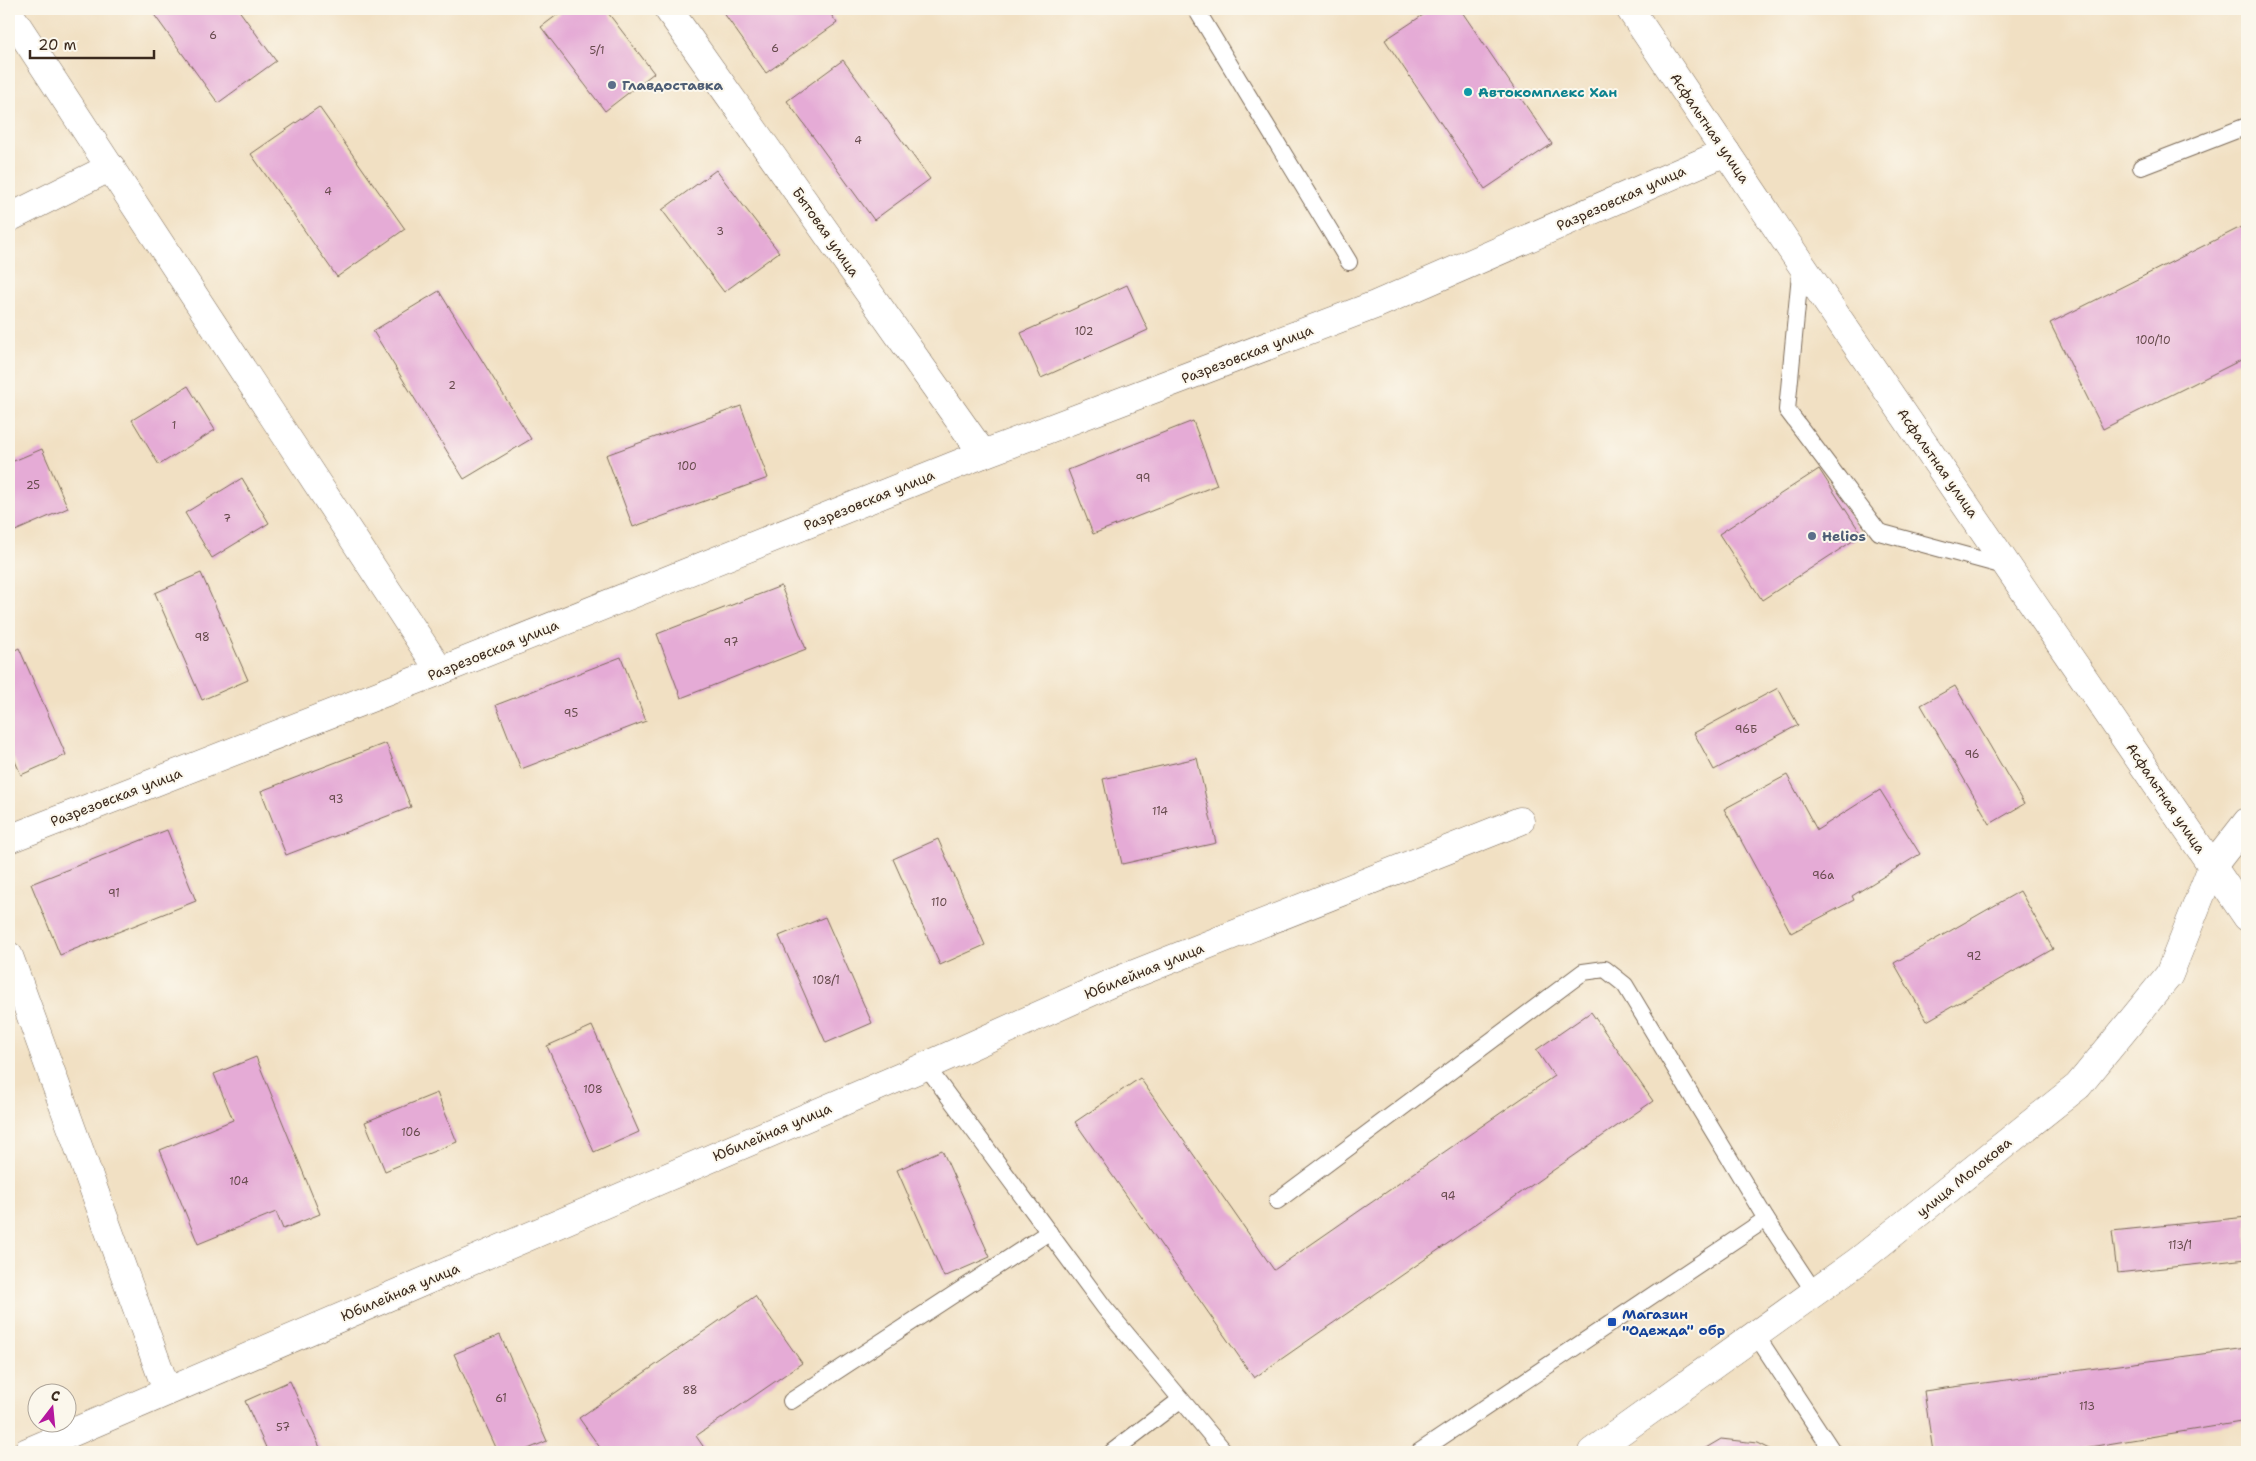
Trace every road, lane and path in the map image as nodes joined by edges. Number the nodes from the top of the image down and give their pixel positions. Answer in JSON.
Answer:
{"nodes":[{"id":1,"x":668,"y":9,"type":"edge"},
{"id":2,"x":1196,"y":9,"type":"edge"},
{"id":3,"x":1630,"y":9,"type":"edge"},
{"id":4,"x":9,"y":13,"type":"edge"},
{"id":5,"x":2247,"y":126,"type":"edge"},
{"id":6,"x":1726,"y":152,"type":"junction"},
{"id":7,"x":111,"y":167,"type":"junction"},
{"id":8,"x":2141,"y":167,"type":"dead end"},
{"id":9,"x":9,"y":218,"type":"edge"},
{"id":10,"x":1349,"y":262,"type":"dead end"},
{"id":11,"x":1801,"y":264,"type":"junction"},
{"id":12,"x":983,"y":454,"type":"junction"},
{"id":13,"x":2010,"y":568,"type":"junction"},
{"id":14,"x":440,"y":671,"type":"junction"},
{"id":15,"x":1520,"y":821,"type":"dead end"},
{"id":16,"x":2247,"y":822,"type":"edge"},
{"id":17,"x":9,"y":839,"type":"edge"},
{"id":18,"x":2212,"y":867,"type":"junction"},
{"id":19,"x":2247,"y":917,"type":"edge"},
{"id":20,"x":9,"y":956,"type":"edge"},
{"id":21,"x":926,"y":1066,"type":"junction"},
{"id":22,"x":1278,"y":1201,"type":"dead end"},
{"id":23,"x":1766,"y":1219,"type":"junction"},
{"id":24,"x":1049,"y":1232,"type":"junction"},
{"id":25,"x":1815,"y":1293,"type":"junction"},
{"id":26,"x":1756,"y":1335,"type":"junction"},
{"id":27,"x":167,"y":1392,"type":"junction"},
{"id":28,"x":1180,"y":1400,"type":"junction"},
{"id":29,"x":791,"y":1401,"type":"dead end"},
{"id":30,"x":27,"y":1452,"type":"edge"},
{"id":31,"x":1112,"y":1452,"type":"edge"},
{"id":32,"x":1225,"y":1452,"type":"edge"},
{"id":33,"x":1419,"y":1452,"type":"edge"},
{"id":34,"x":1592,"y":1452,"type":"edge"},
{"id":35,"x":1833,"y":1452,"type":"edge"}],
"edges":[{"from":1,"to":12,"type":"street","name":"Бытовая улица"},
{"from":2,"to":10,"type":"lane"},
{"from":3,"to":6,"type":"street","name":"Асфальтная улица"},
{"from":4,"to":7,"type":"street"},
{"from":5,"to":8,"type":"lane"},
{"from":6,"to":11,"type":"street","name":"Асфальтная улица"},
{"from":6,"to":12,"type":"street","name":"Разрезовская улица"},
{"from":7,"to":9,"type":"street"},
{"from":7,"to":14,"type":"street"},
{"from":11,"to":13,"type":"street","name":"Асфальтная улица"},
{"from":11,"to":13,"type":"lane"},
{"from":12,"to":14,"type":"street","name":"Разрезовская улица"},
{"from":13,"to":18,"type":"street","name":"Асфальтная улица"},
{"from":14,"to":17,"type":"street","name":"Разрезовская улица"},
{"from":15,"to":21,"type":"street","name":"Юбилейная улица"},
{"from":16,"to":18,"type":"street","name":"улица Молокова"},
{"from":18,"to":19,"type":"street","name":"Асфальтная улица"},
{"from":18,"to":25,"type":"street","name":"улица Молокова"},
{"from":20,"to":27,"type":"street"},
{"from":21,"to":24,"type":"lane"},
{"from":21,"to":27,"type":"street","name":"Юбилейная улица"},
{"from":22,"to":23,"type":"lane"},
{"from":23,"to":25,"type":"lane"},
{"from":23,"to":33,"type":"lane"},
{"from":24,"to":28,"type":"lane"},
{"from":24,"to":29,"type":"lane"},
{"from":25,"to":26,"type":"street","name":"улица Молокова"},
{"from":26,"to":34,"type":"street","name":"улица Молокова"},
{"from":26,"to":35,"type":"lane"},
{"from":27,"to":30,"type":"street","name":"Юбилейная улица"},
{"from":28,"to":31,"type":"lane"},
{"from":28,"to":32,"type":"lane"}]}
